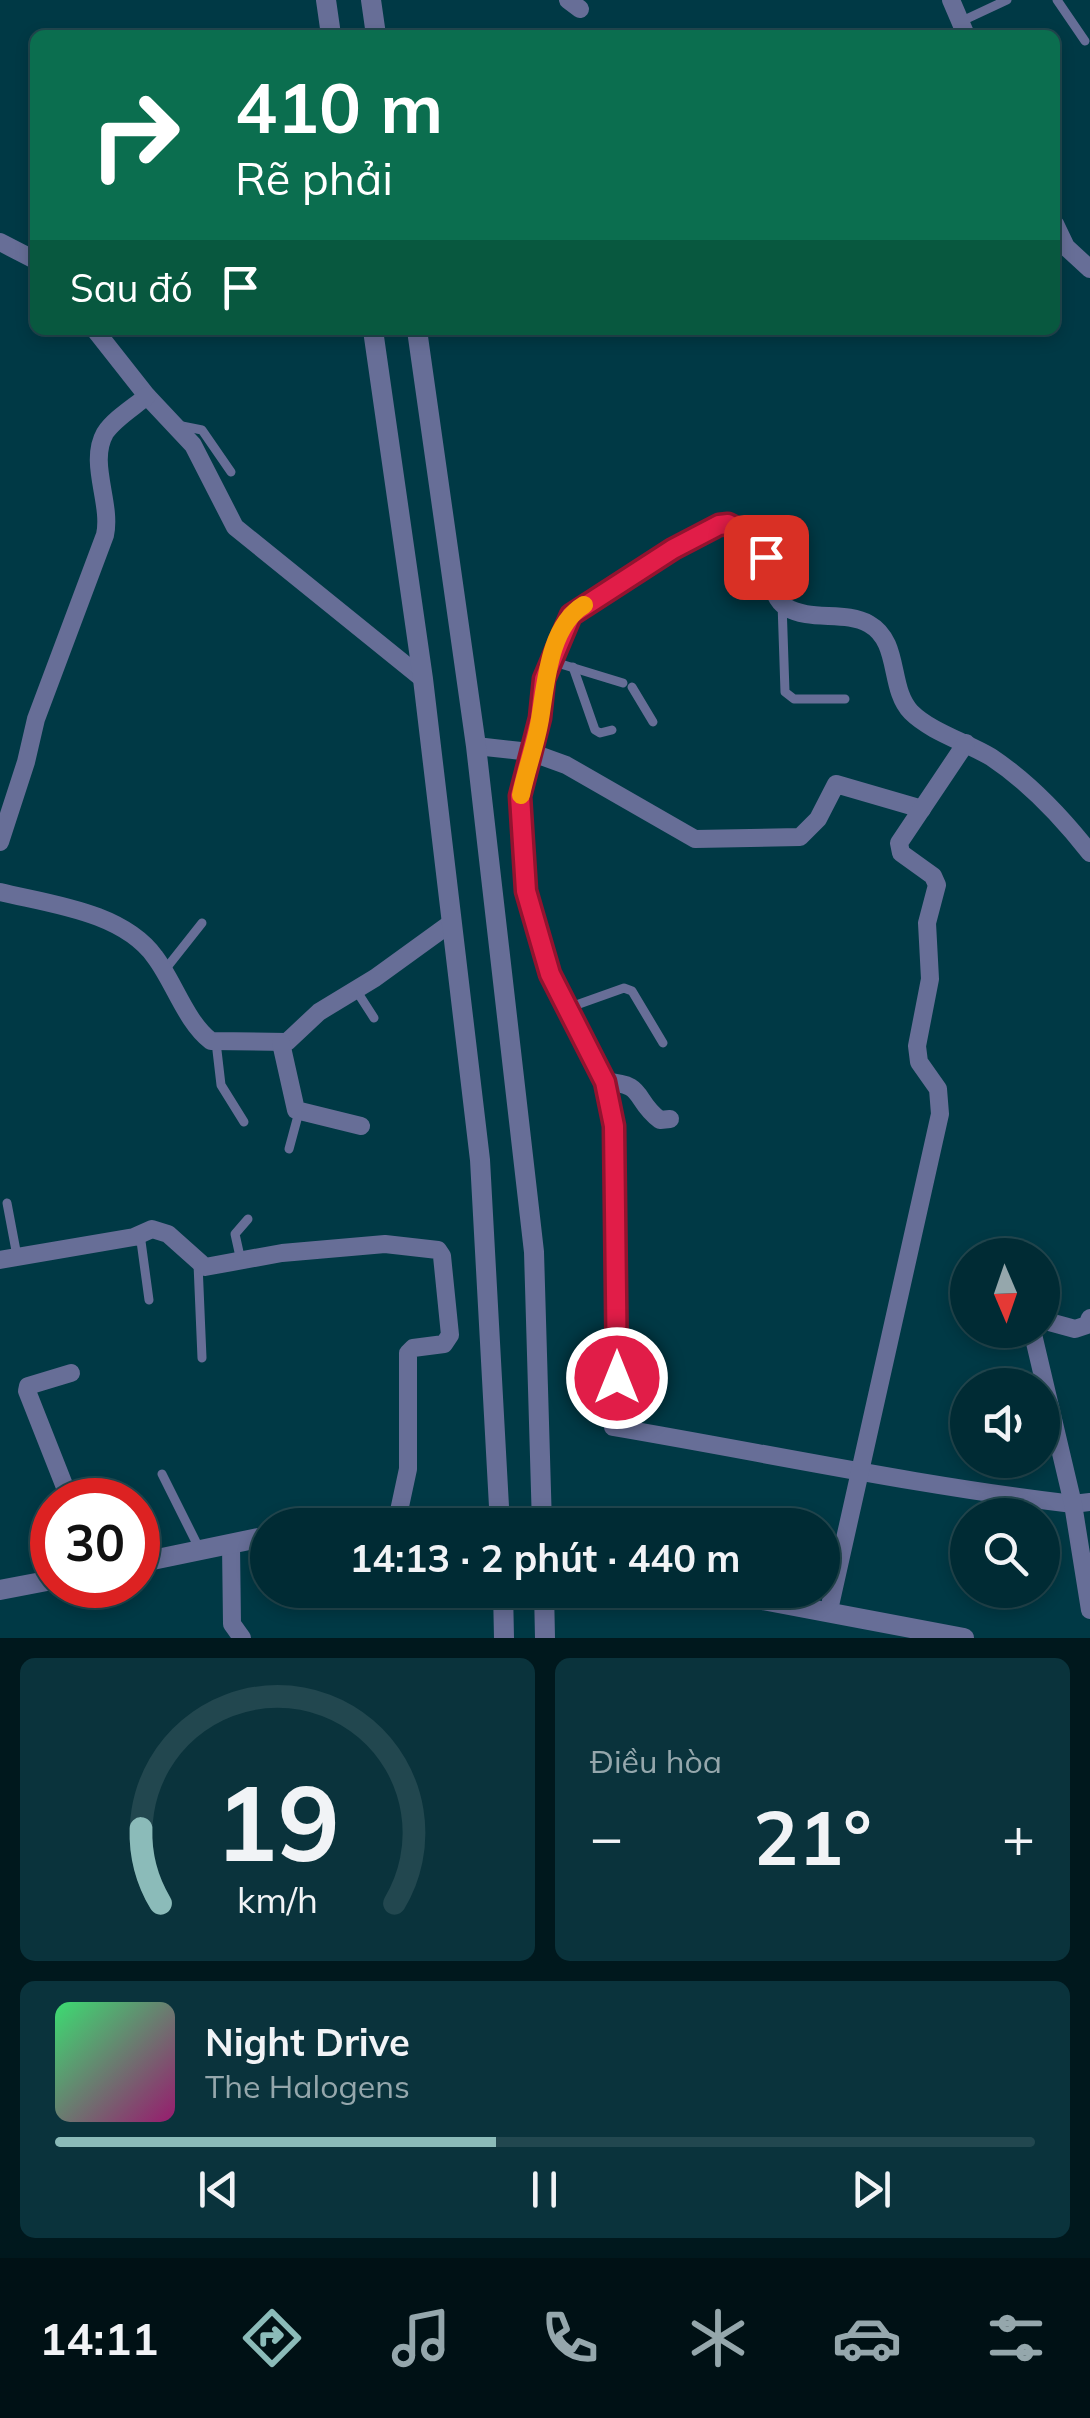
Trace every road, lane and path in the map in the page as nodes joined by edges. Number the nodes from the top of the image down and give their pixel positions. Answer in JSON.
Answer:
{"nodes":[{"id":1,"x":326,"y":0,"type":"edge"},
{"id":2,"x":371,"y":0,"type":"edge"},
{"id":3,"x":951,"y":0,"type":"edge"},
{"id":4,"x":1007,"y":0,"type":"edge"},
{"id":5,"x":1057,"y":0,"type":"edge"},
{"id":6,"x":964,"y":28,"type":"edge"},
{"id":7,"x":329,"y":30,"type":"edge"},
{"id":8,"x":375,"y":30,"type":"edge"},
{"id":9,"x":1085,"y":41,"type":"dead end"},
{"id":10,"x":1060,"y":234,"type":"edge"},
{"id":11,"x":0,"y":242,"type":"edge"},
{"id":12,"x":30,"y":257,"type":"edge"},
{"id":13,"x":1090,"y":269,"type":"edge"},
{"id":14,"x":98,"y":335,"type":"edge"},
{"id":15,"x":374,"y":335,"type":"edge"},
{"id":16,"x":419,"y":335,"type":"edge"},
{"id":17,"x":147,"y":396,"type":"junction"},
{"id":18,"x":174,"y":425,"type":"junction"},
{"id":19,"x":231,"y":472,"type":"dead end"},
{"id":20,"x":782,"y":604,"type":"junction"},
{"id":21,"x":551,"y":661,"type":"junction"},
{"id":22,"x":573,"y":668,"type":"junction"},
{"id":23,"x":423,"y":680,"type":"junction"},
{"id":24,"x":845,"y":699,"type":"dead end"},
{"id":25,"x":653,"y":722,"type":"dead end"},
{"id":26,"x":612,"y":730,"type":"dead end"},
{"id":27,"x":966,"y":743,"type":"junction"},
{"id":28,"x":476,"y":746,"type":"junction"},
{"id":29,"x":530,"y":752,"type":"junction"},
{"id":30,"x":5,"y":805,"type":"edge"},
{"id":31,"x":922,"y":809,"type":"junction"},
{"id":32,"x":0,"y":842,"type":"edge"},
{"id":33,"x":1090,"y":853,"type":"edge"},
{"id":34,"x":0,"y":892,"type":"edge"},
{"id":35,"x":202,"y":923,"type":"dead end"},
{"id":36,"x":451,"y":923,"type":"junction"},
{"id":37,"x":164,"y":971,"type":"junction"},
{"id":38,"x":356,"y":990,"type":"junction"},
{"id":39,"x":565,"y":1009,"type":"junction"},
{"id":40,"x":374,"y":1018,"type":"dead end"},
{"id":41,"x":216,"y":1041,"type":"junction"},
{"id":42,"x":281,"y":1043,"type":"junction"},
{"id":43,"x":663,"y":1043,"type":"dead end"},
{"id":44,"x":605,"y":1082,"type":"junction"},
{"id":45,"x":299,"y":1112,"type":"junction"},
{"id":46,"x":670,"y":1119,"type":"dead end"},
{"id":47,"x":244,"y":1122,"type":"dead end"},
{"id":48,"x":360,"y":1126,"type":"dead end"},
{"id":49,"x":289,"y":1149,"type":"dead end"},
{"id":50,"x":8,"y":1203,"type":"dead end"},
{"id":51,"x":248,"y":1219,"type":"dead end"},
{"id":52,"x":140,"y":1234,"type":"junction"},
{"id":53,"x":8,"y":1258,"type":"edge"},
{"id":54,"x":241,"y":1261,"type":"junction"},
{"id":55,"x":198,"y":1264,"type":"junction"},
{"id":56,"x":149,"y":1300,"type":"dead end"},
{"id":57,"x":1090,"y":1318,"type":"edge"},
{"id":58,"x":1060,"y":1325,"type":"edge"},
{"id":59,"x":1037,"y":1348,"type":"edge"},
{"id":60,"x":202,"y":1358,"type":"dead end"},
{"id":61,"x":71,"y":1372,"type":"dead end"},
{"id":62,"x":860,"y":1468,"type":"junction"},
{"id":63,"x":162,"y":1474,"type":"dead end"},
{"id":64,"x":61,"y":1478,"type":"edge"},
{"id":65,"x":1082,"y":1503,"type":"edge"},
{"id":66,"x":400,"y":1508,"type":"edge"},
{"id":67,"x":499,"y":1508,"type":"edge"},
{"id":68,"x":542,"y":1508,"type":"edge"},
{"id":69,"x":250,"y":1540,"type":"edge"},
{"id":70,"x":231,"y":1545,"type":"junction"},
{"id":71,"x":200,"y":1551,"type":"junction"},
{"id":72,"x":160,"y":1559,"type":"edge"},
{"id":73,"x":30,"y":1584,"type":"edge"},
{"id":74,"x":0,"y":1590,"type":"edge"},
{"id":75,"x":503,"y":1608,"type":"edge"},
{"id":76,"x":545,"y":1608,"type":"edge"},
{"id":77,"x":817,"y":1608,"type":"edge"},
{"id":78,"x":829,"y":1610,"type":"junction"},
{"id":79,"x":1090,"y":1610,"type":"edge"},
{"id":80,"x":906,"y":1634,"type":"edge"},
{"id":81,"x":242,"y":1638,"type":"edge"},
{"id":82,"x":504,"y":1638,"type":"edge"},
{"id":83,"x":546,"y":1638,"type":"edge"},
{"id":84,"x":964,"y":1638,"type":"edge"}],
"edges":[{"from":1,"to":7,"type":"street"},
{"from":2,"to":8,"type":"street"},
{"from":3,"to":6,"type":"street"},
{"from":4,"to":6,"type":"lane"},
{"from":5,"to":9,"type":"lane"},
{"from":10,"to":13,"type":"street"},
{"from":11,"to":12,"type":"street"},
{"from":14,"to":17,"type":"street"},
{"from":15,"to":23,"type":"street"},
{"from":16,"to":28,"type":"street"},
{"from":17,"to":18,"type":"street"},
{"from":17,"to":30,"type":"street"},
{"from":18,"to":19,"type":"lane"},
{"from":18,"to":23,"type":"street"},
{"from":20,"to":21,"type":"street"},
{"from":20,"to":24,"type":"lane"},
{"from":20,"to":27,"type":"street"},
{"from":21,"to":22,"type":"lane"},
{"from":21,"to":29,"type":"street"},
{"from":22,"to":25,"type":"lane"},
{"from":22,"to":26,"type":"lane"},
{"from":23,"to":36,"type":"street"},
{"from":27,"to":31,"type":"street"},
{"from":27,"to":33,"type":"street"},
{"from":28,"to":29,"type":"street"},
{"from":28,"to":68,"type":"street"},
{"from":29,"to":31,"type":"street"},
{"from":29,"to":39,"type":"street"},
{"from":30,"to":32,"type":"street"},
{"from":31,"to":62,"type":"street"},
{"from":34,"to":37,"type":"street"},
{"from":35,"to":37,"type":"lane"},
{"from":36,"to":38,"type":"street"},
{"from":36,"to":67,"type":"street"},
{"from":37,"to":41,"type":"street"},
{"from":38,"to":40,"type":"lane"},
{"from":38,"to":42,"type":"street"},
{"from":39,"to":43,"type":"lane"},
{"from":39,"to":44,"type":"street"},
{"from":41,"to":42,"type":"street"},
{"from":41,"to":47,"type":"lane"},
{"from":42,"to":45,"type":"street"},
{"from":44,"to":46,"type":"street"},
{"from":44,"to":62,"type":"street"},
{"from":45,"to":48,"type":"street"},
{"from":45,"to":49,"type":"lane"},
{"from":50,"to":53,"type":"lane"},
{"from":51,"to":54,"type":"lane"},
{"from":52,"to":53,"type":"street"},
{"from":52,"to":55,"type":"street"},
{"from":52,"to":56,"type":"lane"},
{"from":54,"to":55,"type":"street"},
{"from":54,"to":66,"type":"street"},
{"from":55,"to":60,"type":"lane"},
{"from":57,"to":58,"type":"street"},
{"from":59,"to":65,"type":"street"},
{"from":61,"to":64,"type":"street"},
{"from":62,"to":65,"type":"street"},
{"from":62,"to":78,"type":"street"},
{"from":63,"to":71,"type":"lane"},
{"from":65,"to":79,"type":"street"},
{"from":69,"to":70,"type":"street"},
{"from":70,"to":71,"type":"street"},
{"from":70,"to":81,"type":"street"},
{"from":71,"to":72,"type":"street"},
{"from":73,"to":74,"type":"street"},
{"from":75,"to":82,"type":"street"},
{"from":76,"to":83,"type":"street"},
{"from":77,"to":78,"type":"street"},
{"from":78,"to":80,"type":"street"},
{"from":80,"to":84,"type":"street"}]}
